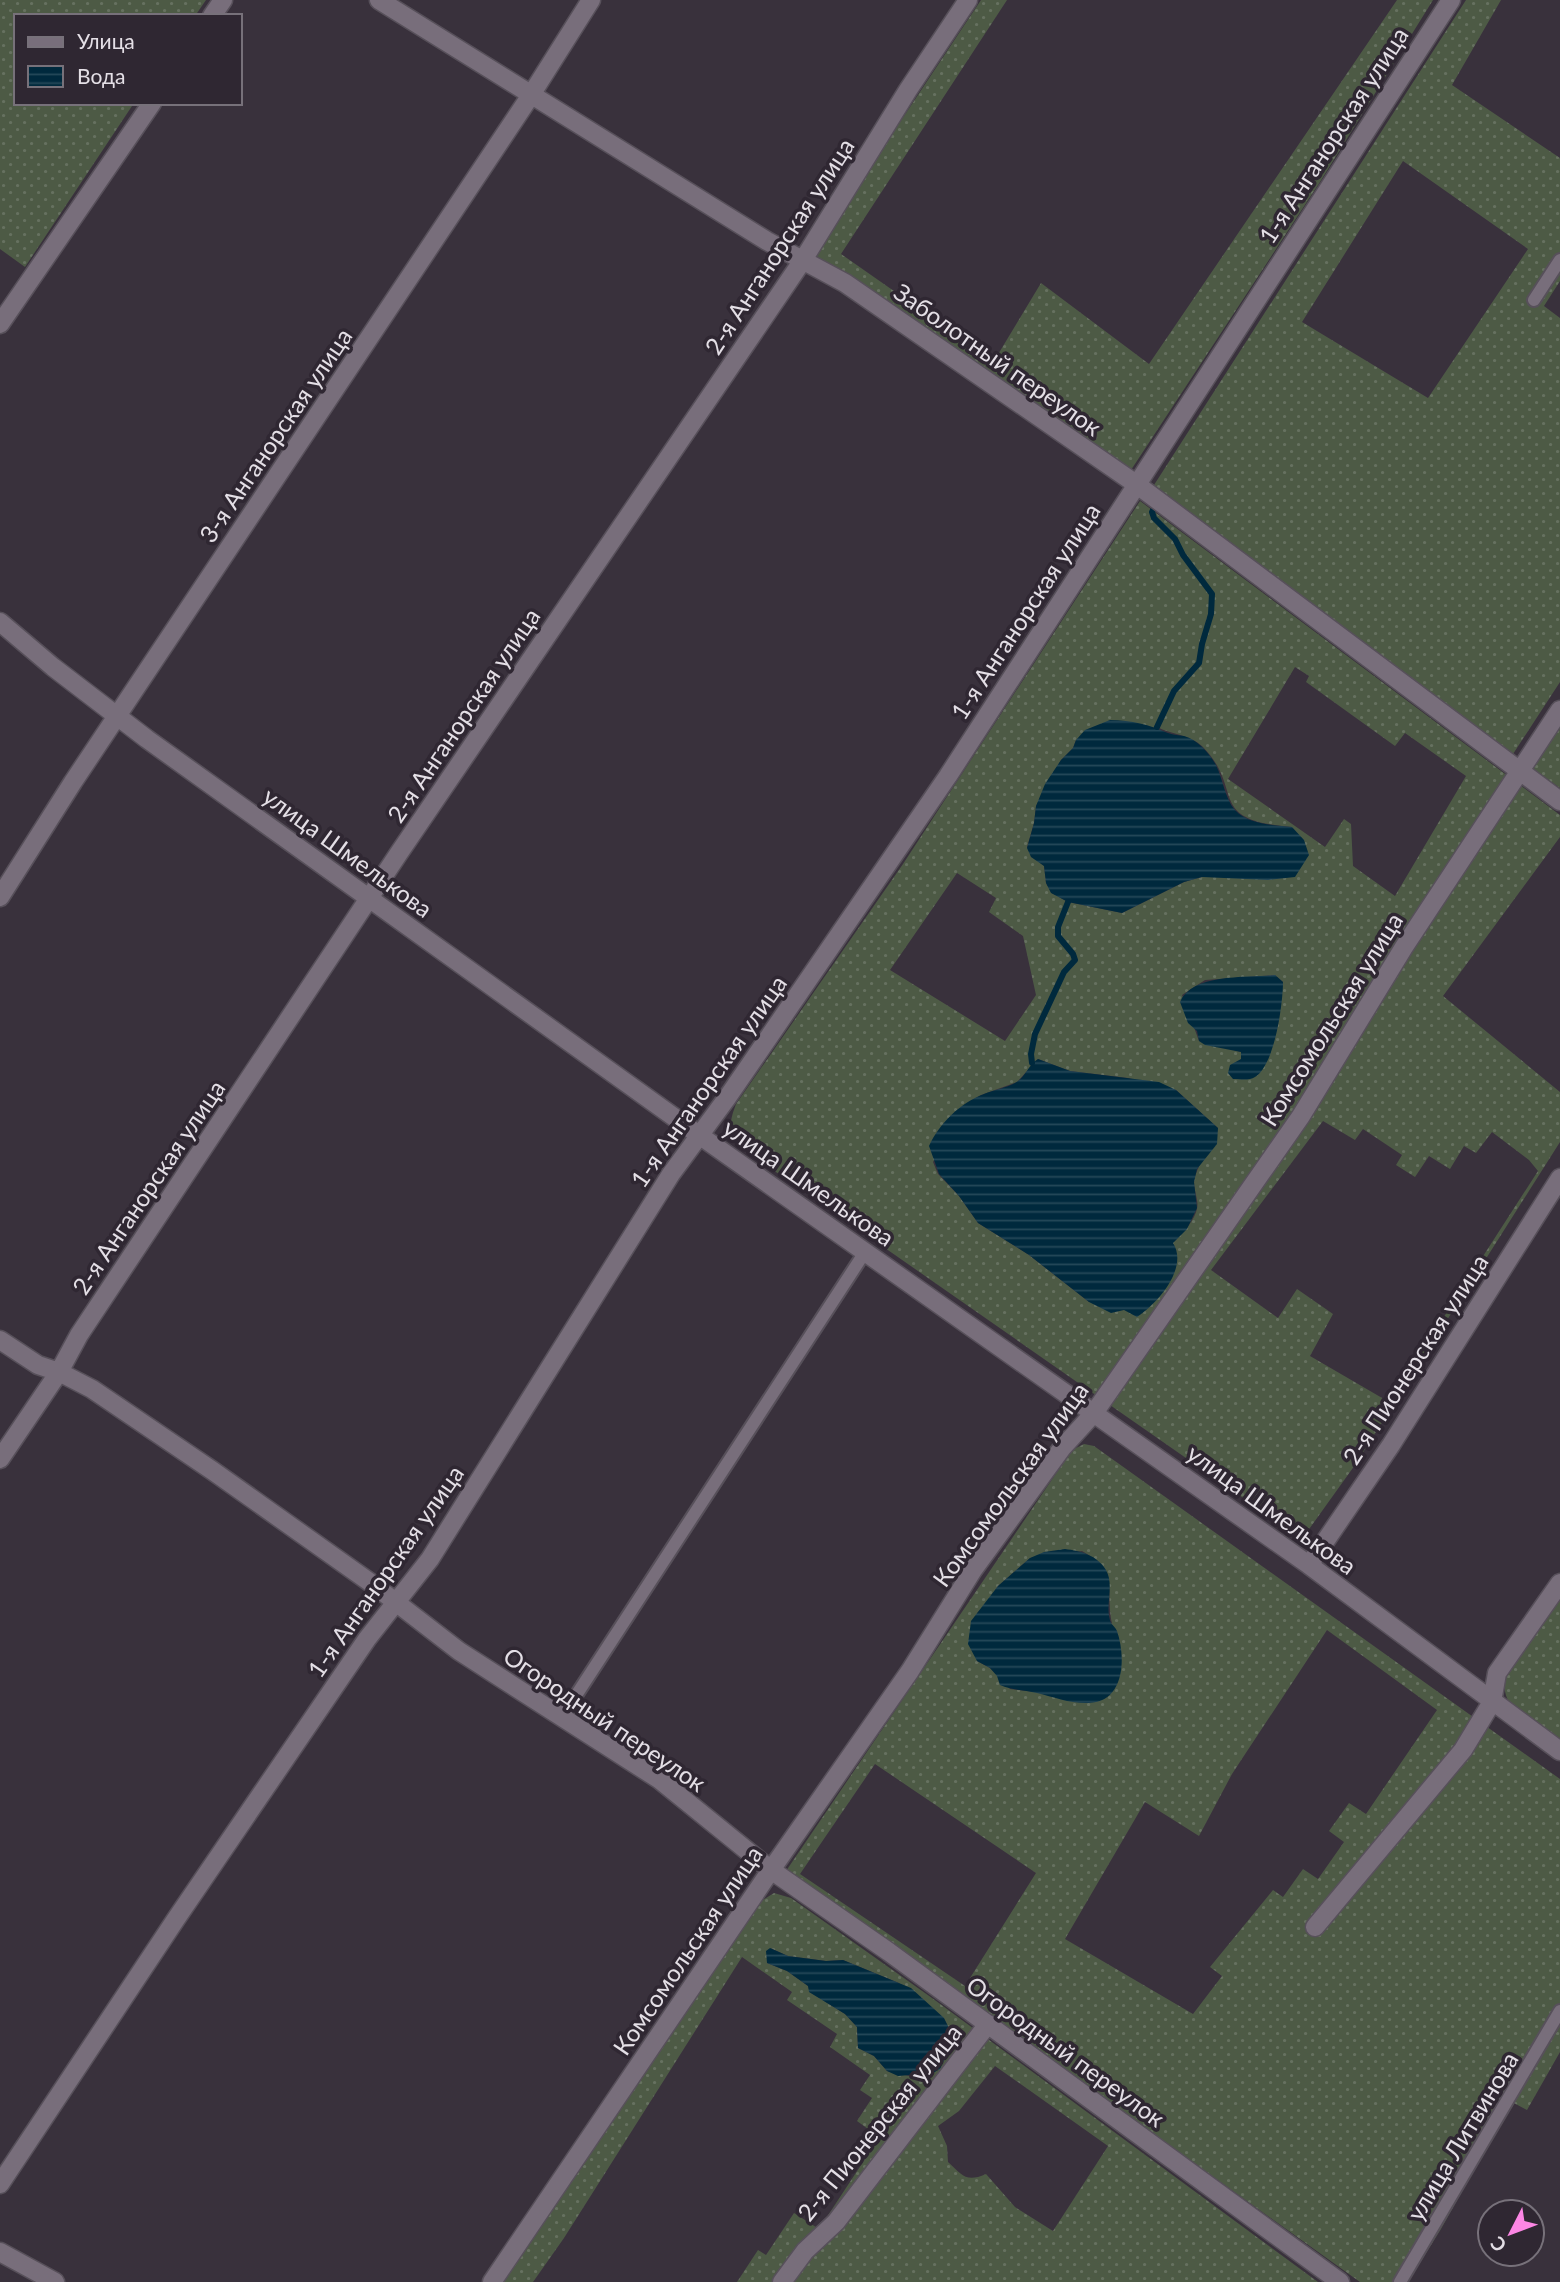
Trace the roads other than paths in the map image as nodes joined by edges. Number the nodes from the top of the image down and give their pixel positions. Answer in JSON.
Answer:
{"nodes":[{"id":1,"x":379,"y":0,"type":"edge"},
{"id":2,"x":591,"y":0,"type":"edge"},
{"id":3,"x":968,"y":0,"type":"edge"},
{"id":4,"x":1451,"y":0,"type":"edge"},
{"id":5,"x":531,"y":95,"type":"junction"},
{"id":6,"x":151,"y":105,"type":"edge"},
{"id":7,"x":803,"y":260,"type":"junction"},
{"id":8,"x":1560,"y":260,"type":"edge"},
{"id":9,"x":1534,"y":300,"type":"dead end"},
{"id":10,"x":0,"y":324,"type":"edge"},
{"id":11,"x":1136,"y":484,"type":"junction"},
{"id":12,"x":0,"y":622,"type":"edge"},
{"id":13,"x":1560,"y":710,"type":"edge"},
{"id":14,"x":117,"y":717,"type":"junction"},
{"id":15,"x":1520,"y":771,"type":"junction"},
{"id":16,"x":1560,"y":801,"type":"edge"},
{"id":17,"x":0,"y":897,"type":"edge"},
{"id":18,"x":370,"y":897,"type":"junction"},
{"id":19,"x":699,"y":1135,"type":"junction"},
{"id":20,"x":1560,"y":1178,"type":"edge"},
{"id":21,"x":865,"y":1252,"type":"junction"},
{"id":22,"x":0,"y":1340,"type":"edge"},
{"id":23,"x":59,"y":1372,"type":"junction"},
{"id":24,"x":1094,"y":1413,"type":"junction"},
{"id":25,"x":0,"y":1459,"type":"edge"},
{"id":26,"x":1309,"y":1565,"type":"junction"},
{"id":27,"x":1560,"y":1583,"type":"edge"},
{"id":28,"x":395,"y":1602,"type":"junction"},
{"id":29,"x":1492,"y":1702,"type":"junction"},
{"id":30,"x":562,"y":1717,"type":"junction"},
{"id":31,"x":1560,"y":1751,"type":"edge"},
{"id":32,"x":771,"y":1870,"type":"junction"},
{"id":33,"x":1314,"y":1927,"type":"dead end"},
{"id":34,"x":1560,"y":2011,"type":"edge"},
{"id":35,"x":988,"y":2024,"type":"junction"},
{"id":36,"x":0,"y":2184,"type":"edge"},
{"id":37,"x":0,"y":2252,"type":"edge"},
{"id":38,"x":55,"y":2282,"type":"edge"},
{"id":39,"x":492,"y":2282,"type":"edge"},
{"id":40,"x":782,"y":2282,"type":"edge"},
{"id":41,"x":1340,"y":2282,"type":"edge"},
{"id":42,"x":1400,"y":2282,"type":"edge"}],
"edges":[{"from":1,"to":5,"type":"street","name":"Заболотный переулок"},
{"from":2,"to":5,"type":"street","name":"3-я Анганорская улица"},
{"from":3,"to":7,"type":"street","name":"2-я Анганорская улица"},
{"from":4,"to":11,"type":"street","name":"1-я Анганорская улица"},
{"from":5,"to":7,"type":"street","name":"Заболотный переулок"},
{"from":5,"to":14,"type":"street","name":"3-я Анганорская улица"},
{"from":6,"to":10,"type":"street"},
{"from":7,"to":11,"type":"street","name":"Заболотный переулок"},
{"from":7,"to":18,"type":"street","name":"2-я Анганорская улица"},
{"from":8,"to":9,"type":"lane"},
{"from":11,"to":15,"type":"street","name":"Заболотный переулок"},
{"from":11,"to":19,"type":"street","name":"1-я Анганорская улица"},
{"from":12,"to":14,"type":"street","name":"улица Шмелькова"},
{"from":13,"to":15,"type":"street","name":"Комсомольская улица"},
{"from":14,"to":17,"type":"street","name":"3-я Анганорская улица"},
{"from":14,"to":18,"type":"street","name":"улица Шмелькова"},
{"from":15,"to":16,"type":"street","name":"Заболотный переулок"},
{"from":15,"to":24,"type":"street","name":"Комсомольская улица"},
{"from":18,"to":19,"type":"street","name":"улица Шмелькова"},
{"from":18,"to":23,"type":"street","name":"2-я Анганорская улица"},
{"from":19,"to":21,"type":"street","name":"улица Шмелькова"},
{"from":19,"to":28,"type":"street","name":"1-я Анганорская улица"},
{"from":20,"to":26,"type":"street","name":"2-я Пионерская улица"},
{"from":21,"to":24,"type":"street","name":"улица Шмелькова"},
{"from":21,"to":30,"type":"lane"},
{"from":22,"to":23,"type":"street","name":"Огородный переулок"},
{"from":23,"to":25,"type":"street","name":"2-я Анганорская улица"},
{"from":23,"to":28,"type":"street","name":"Огородный переулок"},
{"from":24,"to":26,"type":"street","name":"улица Шмелькова"},
{"from":24,"to":32,"type":"street","name":"Комсомольская улица"},
{"from":26,"to":29,"type":"street","name":"улица Шмелькова"},
{"from":27,"to":29,"type":"street"},
{"from":28,"to":30,"type":"street","name":"Огородный переулок"},
{"from":28,"to":36,"type":"street","name":"1-я Анганорская улица"},
{"from":29,"to":31,"type":"street","name":"улица Шмелькова"},
{"from":29,"to":33,"type":"street"},
{"from":30,"to":32,"type":"street","name":"Огородный переулок"},
{"from":32,"to":35,"type":"street","name":"Огородный переулок"},
{"from":32,"to":39,"type":"street","name":"Комсомольская улица"},
{"from":34,"to":42,"type":"lane","name":"улица Литвинова"},
{"from":35,"to":40,"type":"street","name":"2-я Пионерская улица"},
{"from":35,"to":41,"type":"street","name":"Огородный переулок"},
{"from":37,"to":38,"type":"street"}]}
